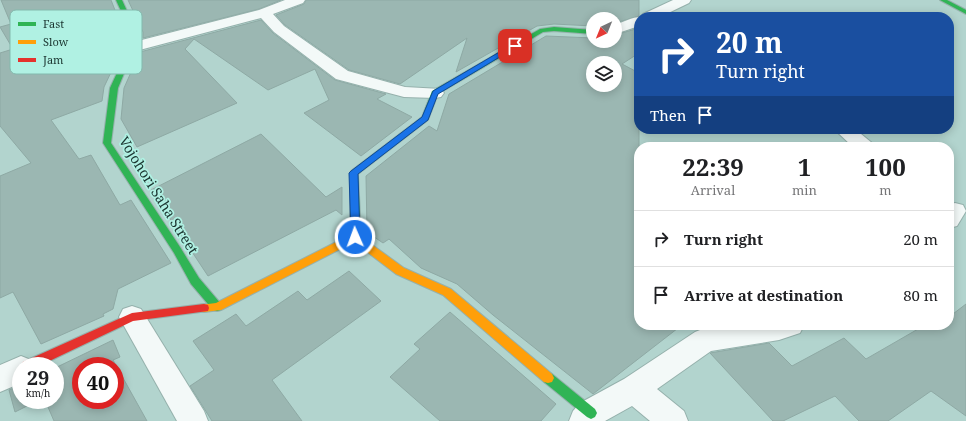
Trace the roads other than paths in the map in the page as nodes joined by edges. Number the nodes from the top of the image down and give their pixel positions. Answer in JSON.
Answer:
{"nodes":[{"id":1,"x":119,"y":0,"type":"edge"},
{"id":2,"x":298,"y":0,"type":"edge"},
{"id":3,"x":684,"y":0,"type":"edge"},
{"id":4,"x":943,"y":0,"type":"edge"},
{"id":5,"x":124,"y":10,"type":"edge"},
{"id":6,"x":664,"y":12,"type":"edge"},
{"id":7,"x":966,"y":12,"type":"edge"},
{"id":8,"x":264,"y":13,"type":"junction"},
{"id":9,"x":634,"y":23,"type":"edge"},
{"id":10,"x":622,"y":27,"type":"edge"},
{"id":11,"x":586,"y":31,"type":"edge"},
{"id":12,"x":142,"y":44,"type":"edge"},
{"id":13,"x":120,"y":74,"type":"edge"},
{"id":14,"x":435,"y":93,"type":"junction"},
{"id":15,"x":849,"y":134,"type":"edge"},
{"id":16,"x":859,"y":142,"type":"edge"},
{"id":17,"x":355,"y":237,"type":"junction"},
{"id":18,"x":216,"y":307,"type":"junction"},
{"id":19,"x":132,"y":317,"type":"junction"},
{"id":20,"x":772,"y":330,"type":"edge"},
{"id":21,"x":46,"y":357,"type":"edge"},
{"id":22,"x":12,"y":373,"type":"edge"},
{"id":23,"x":0,"y":379,"type":"edge"},
{"id":24,"x":634,"y":389,"type":"junction"},
{"id":25,"x":588,"y":417,"type":"edge"},
{"id":26,"x":192,"y":421,"type":"edge"},
{"id":27,"x":672,"y":421,"type":"edge"}],
"edges":[{"from":1,"to":5,"type":"street","name":"Vojohori Saha Street"},
{"from":2,"to":8,"type":"street"},
{"from":3,"to":6,"type":"street"},
{"from":4,"to":7,"type":"street"},
{"from":8,"to":12,"type":"street"},
{"from":8,"to":14,"type":"street"},
{"from":9,"to":10,"type":"street"},
{"from":11,"to":14,"type":"street"},
{"from":13,"to":18,"type":"street","name":"Vojohori Saha Street"},
{"from":14,"to":17,"type":"street"},
{"from":15,"to":16,"type":"street"},
{"from":17,"to":18,"type":"street"},
{"from":17,"to":25,"type":"street"},
{"from":18,"to":19,"type":"street"},
{"from":19,"to":21,"type":"street"},
{"from":19,"to":26,"type":"street"},
{"from":20,"to":24,"type":"street"},
{"from":22,"to":23,"type":"street"},
{"from":24,"to":25,"type":"street"},
{"from":24,"to":27,"type":"street"}]}
